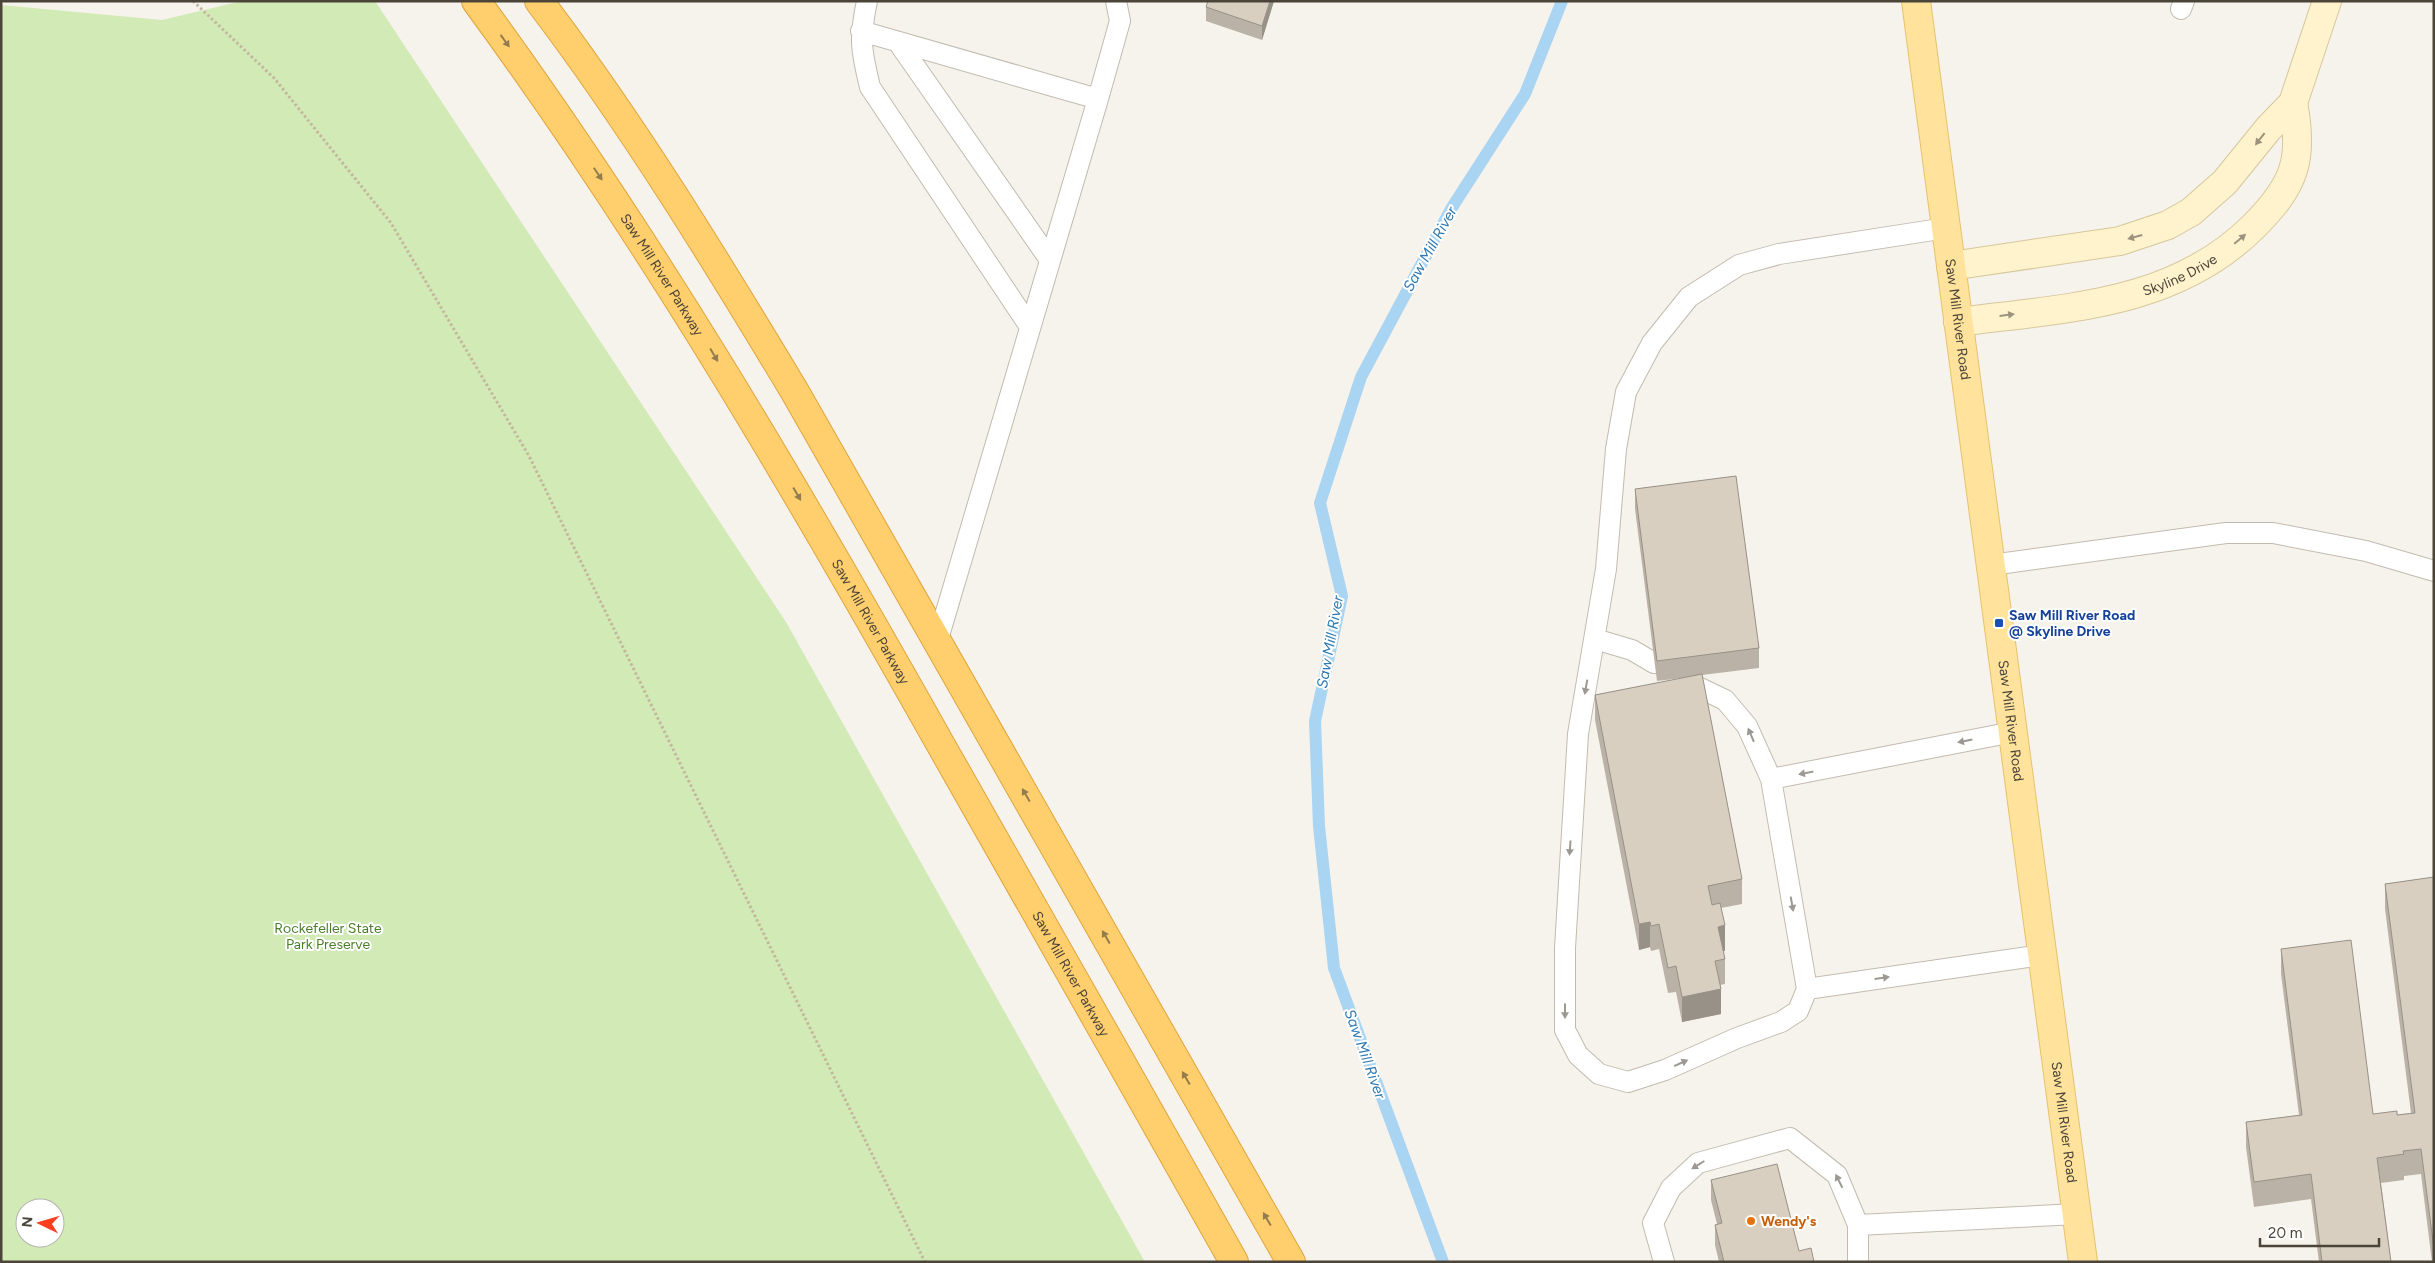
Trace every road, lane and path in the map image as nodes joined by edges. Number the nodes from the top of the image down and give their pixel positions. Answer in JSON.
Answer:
{"nodes":[{"id":1,"x":193,"y":1,"type":"edge"},
{"id":2,"x":476,"y":1,"type":"edge"},
{"id":3,"x":539,"y":1,"type":"edge"},
{"id":4,"x":867,"y":1,"type":"edge"},
{"id":5,"x":1116,"y":1,"type":"edge"},
{"id":6,"x":1916,"y":1,"type":"edge"},
{"id":7,"x":2327,"y":1,"type":"edge"},
{"id":8,"x":861,"y":31,"type":"junction"},
{"id":9,"x":898,"y":42,"type":"junction"},
{"id":10,"x":1098,"y":99,"type":"junction"},
{"id":11,"x":2293,"y":103,"type":"junction"},
{"id":12,"x":1946,"y":228,"type":"junction"},
{"id":13,"x":1050,"y":260,"type":"junction"},
{"id":14,"x":1951,"y":266,"type":"junction"},
{"id":15,"x":1958,"y":322,"type":"junction"},
{"id":16,"x":1030,"y":327,"type":"junction"},
{"id":17,"x":1991,"y":565,"type":"junction"},
{"id":18,"x":2434,"y":571,"type":"edge"},
{"id":19,"x":938,"y":639,"type":"junction"},
{"id":20,"x":1595,"y":639,"type":"junction"},
{"id":21,"x":1654,"y":662,"type":"edge"},
{"id":22,"x":1679,"y":678,"type":"edge"},
{"id":23,"x":2013,"y":732,"type":"junction"},
{"id":24,"x":1771,"y":779,"type":"junction"},
{"id":25,"x":2042,"y":955,"type":"junction"},
{"id":26,"x":1807,"y":989,"type":"junction"},
{"id":27,"x":2077,"y":1214,"type":"junction"},
{"id":28,"x":1858,"y":1226,"type":"junction"},
{"id":29,"x":925,"y":1262,"type":"edge"},
{"id":30,"x":1234,"y":1262,"type":"edge"},
{"id":31,"x":1290,"y":1262,"type":"edge"},
{"id":32,"x":1664,"y":1262,"type":"edge"},
{"id":33,"x":1858,"y":1262,"type":"edge"},
{"id":34,"x":2083,"y":1262,"type":"edge"}],
"edges":[{"from":1,"to":29,"type":"path"},
{"from":2,"to":30,"type":"highway","name":"Saw Mill River Parkway","one_way":true},
{"from":3,"to":19,"type":"highway"},
{"from":4,"to":8,"type":"lane"},
{"from":5,"to":10,"type":"lane"},
{"from":6,"to":12,"type":"main road","name":"Saw Mill River Road"},
{"from":7,"to":11,"type":"street","name":"Skyline Drive"},
{"from":8,"to":9,"type":"lane"},
{"from":8,"to":16,"type":"lane"},
{"from":9,"to":10,"type":"lane"},
{"from":9,"to":13,"type":"lane"},
{"from":10,"to":13,"type":"lane"},
{"from":11,"to":14,"type":"street","name":"Skyline Drive","one_way":true},
{"from":15,"to":11,"type":"street","name":"Skyline Drive","one_way":true},
{"from":12,"to":14,"type":"main road","name":"Saw Mill River Road"},
{"from":12,"to":20,"type":"lane"},
{"from":13,"to":16,"type":"lane"},
{"from":14,"to":15,"type":"main road","name":"Saw Mill River Road"},
{"from":15,"to":17,"type":"main road","name":"Saw Mill River Road"},
{"from":16,"to":19,"type":"lane"},
{"from":17,"to":18,"type":"lane"},
{"from":17,"to":23,"type":"main road","name":"Saw Mill River Road"},
{"from":31,"to":19,"type":"highway","one_way":true},
{"from":20,"to":21,"type":"lane"},
{"from":20,"to":26,"type":"lane","one_way":true},
{"from":24,"to":22,"type":"lane","one_way":true},
{"from":23,"to":24,"type":"lane","one_way":true},
{"from":23,"to":25,"type":"main road","name":"Saw Mill River Road"},
{"from":24,"to":26,"type":"lane","one_way":true},
{"from":26,"to":25,"type":"lane","one_way":true},
{"from":25,"to":27,"type":"main road","name":"Saw Mill River Road"},
{"from":27,"to":28,"type":"lane"},
{"from":27,"to":34,"type":"main road","name":"Saw Mill River Road"},
{"from":28,"to":32,"type":"lane","one_way":true},
{"from":28,"to":33,"type":"lane"}]}
